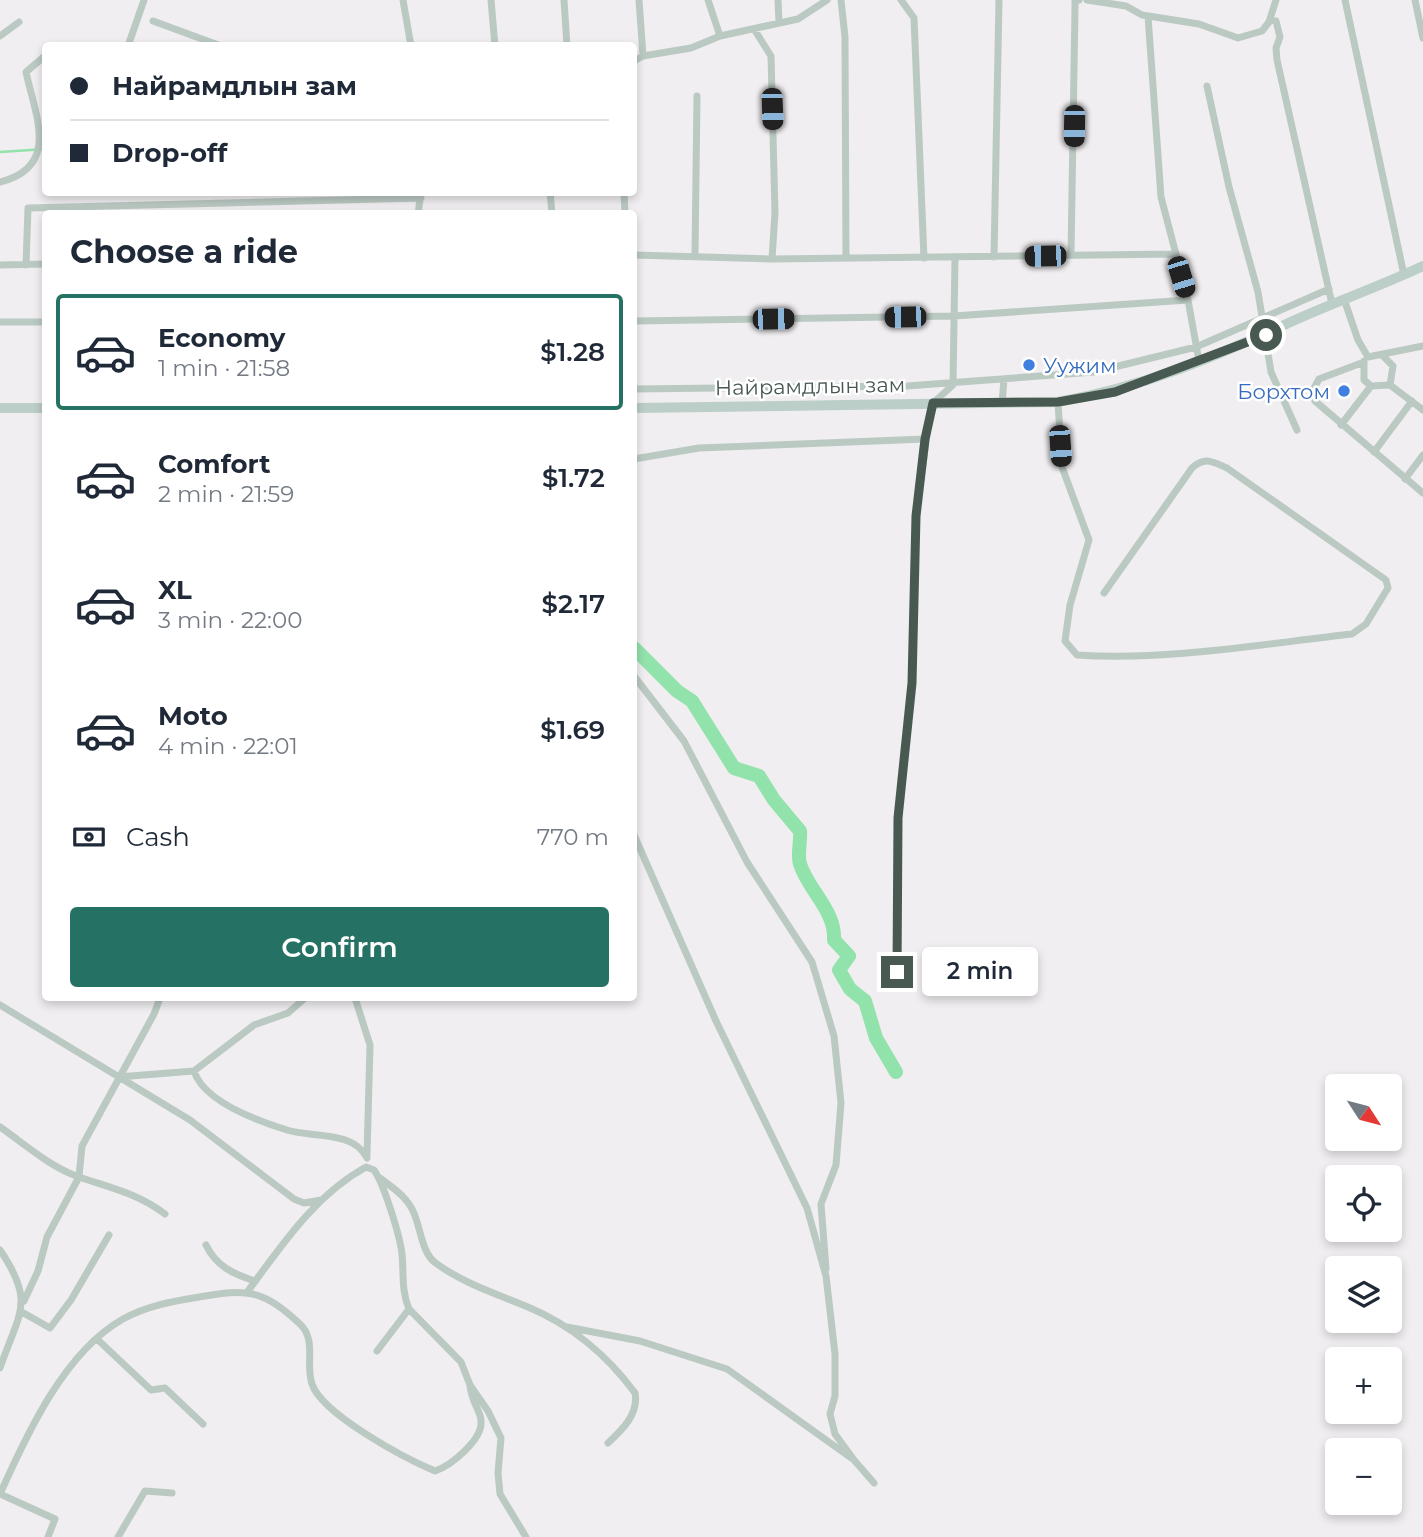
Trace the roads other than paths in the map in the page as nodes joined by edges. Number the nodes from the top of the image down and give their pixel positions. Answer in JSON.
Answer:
{"nodes":[{"id":1,"x":144,"y":0,"type":"edge"},
{"id":2,"x":403,"y":0,"type":"edge"},
{"id":3,"x":491,"y":0,"type":"edge"},
{"id":4,"x":564,"y":0,"type":"edge"},
{"id":5,"x":639,"y":0,"type":"edge"},
{"id":6,"x":708,"y":0,"type":"edge"},
{"id":7,"x":778,"y":0,"type":"edge"},
{"id":8,"x":827,"y":0,"type":"edge"},
{"id":9,"x":842,"y":0,"type":"edge"},
{"id":10,"x":999,"y":0,"type":"edge"},
{"id":11,"x":1079,"y":0,"type":"edge"},
{"id":12,"x":1087,"y":0,"type":"edge"},
{"id":13,"x":1276,"y":0,"type":"edge"},
{"id":14,"x":1345,"y":0,"type":"edge"},
{"id":15,"x":1415,"y":0,"type":"edge"},
{"id":16,"x":906,"y":1,"type":"edge"},
{"id":17,"x":1148,"y":16,"type":"junction"},
{"id":18,"x":1270,"y":20,"type":"junction"},
{"id":19,"x":153,"y":21,"type":"dead end"},
{"id":20,"x":19,"y":22,"type":"dead end"},
{"id":21,"x":779,"y":22,"type":"junction"},
{"id":22,"x":754,"y":29,"type":"junction"},
{"id":23,"x":0,"y":36,"type":"edge"},
{"id":24,"x":720,"y":36,"type":"junction"},
{"id":25,"x":1423,"y":38,"type":"edge"},
{"id":26,"x":129,"y":42,"type":"edge"},
{"id":27,"x":210,"y":42,"type":"edge"},
{"id":28,"x":410,"y":42,"type":"edge"},
{"id":29,"x":495,"y":42,"type":"edge"},
{"id":30,"x":567,"y":42,"type":"edge"},
{"id":31,"x":643,"y":56,"type":"junction"},
{"id":32,"x":42,"y":58,"type":"edge"},
{"id":33,"x":637,"y":59,"type":"edge"},
{"id":34,"x":1207,"y":86,"type":"dead end"},
{"id":35,"x":697,"y":96,"type":"dead end"},
{"id":36,"x":42,"y":140,"type":"edge"},
{"id":37,"x":42,"y":140,"type":"edge"},
{"id":38,"x":0,"y":182,"type":"edge"},
{"id":39,"x":400,"y":196,"type":"edge"},
{"id":40,"x":124,"y":209,"type":"edge"},
{"id":41,"x":637,"y":254,"type":"edge"},
{"id":42,"x":695,"y":254,"type":"junction"},
{"id":43,"x":1174,"y":254,"type":"junction"},
{"id":44,"x":1071,"y":256,"type":"junction"},
{"id":45,"x":846,"y":257,"type":"junction"},
{"id":46,"x":994,"y":257,"type":"junction"},
{"id":47,"x":924,"y":258,"type":"junction"},
{"id":48,"x":955,"y":258,"type":"junction"},
{"id":49,"x":772,"y":259,"type":"junction"},
{"id":50,"x":42,"y":264,"type":"edge"},
{"id":51,"x":0,"y":265,"type":"edge"},
{"id":52,"x":26,"y":265,"type":"junction"},
{"id":53,"x":1421,"y":269,"type":"edge"},
{"id":54,"x":1404,"y":275,"type":"junction"},
{"id":55,"x":1329,"y":289,"type":"junction"},
{"id":56,"x":1344,"y":299,"type":"junction"},
{"id":57,"x":1188,"y":300,"type":"junction"},
{"id":58,"x":1332,"y":304,"type":"junction"},
{"id":59,"x":954,"y":316,"type":"junction"},
{"id":60,"x":1263,"y":317,"type":"junction"},
{"id":61,"x":637,"y":321,"type":"edge"},
{"id":62,"x":0,"y":322,"type":"edge"},
{"id":63,"x":42,"y":322,"type":"edge"},
{"id":64,"x":1266,"y":335,"type":"junction"},
{"id":65,"x":1423,"y":346,"type":"edge"},
{"id":66,"x":1196,"y":347,"type":"junction"},
{"id":67,"x":1382,"y":355,"type":"junction"},
{"id":68,"x":1366,"y":360,"type":"junction"},
{"id":69,"x":1199,"y":361,"type":"junction"},
{"id":70,"x":1004,"y":379,"type":"junction"},
{"id":71,"x":953,"y":382,"type":"junction"},
{"id":72,"x":1390,"y":385,"type":"junction"},
{"id":73,"x":1371,"y":386,"type":"junction"},
{"id":74,"x":637,"y":389,"type":"edge"},
{"id":75,"x":1412,"y":401,"type":"junction"},
{"id":76,"x":1058,"y":402,"type":"junction"},
{"id":77,"x":933,"y":403,"type":"junction"},
{"id":78,"x":1002,"y":404,"type":"junction"},
{"id":79,"x":0,"y":408,"type":"edge"},
{"id":80,"x":42,"y":408,"type":"edge"},
{"id":81,"x":637,"y":408,"type":"edge"},
{"id":82,"x":1423,"y":410,"type":"edge"},
{"id":83,"x":1341,"y":425,"type":"junction"},
{"id":84,"x":1297,"y":430,"type":"dead end"},
{"id":85,"x":925,"y":439,"type":"junction"},
{"id":86,"x":1374,"y":452,"type":"junction"},
{"id":87,"x":1423,"y":456,"type":"edge"},
{"id":88,"x":637,"y":458,"type":"edge"},
{"id":89,"x":1405,"y":478,"type":"junction"},
{"id":90,"x":1423,"y":493,"type":"edge"},
{"id":91,"x":1104,"y":593,"type":"dead end"},
{"id":92,"x":637,"y":680,"type":"edge"},
{"id":93,"x":637,"y":842,"type":"edge"},
{"id":94,"x":897,"y":972,"type":"dead end"},
{"id":95,"x":159,"y":1001,"type":"edge"},
{"id":96,"x":302,"y":1001,"type":"edge"},
{"id":97,"x":356,"y":1001,"type":"edge"},
{"id":98,"x":0,"y":1005,"type":"edge"},
{"id":99,"x":194,"y":1071,"type":"junction"},
{"id":100,"x":117,"y":1077,"type":"junction"},
{"id":101,"x":0,"y":1127,"type":"edge"},
{"id":102,"x":366,"y":1158,"type":"junction"},
{"id":103,"x":366,"y":1167,"type":"junction"},
{"id":104,"x":79,"y":1177,"type":"junction"},
{"id":105,"x":379,"y":1177,"type":"junction"},
{"id":106,"x":322,"y":1200,"type":"junction"},
{"id":107,"x":164,"y":1214,"type":"dead end"},
{"id":108,"x":109,"y":1236,"type":"dead end"},
{"id":109,"x":206,"y":1245,"type":"dead end"},
{"id":110,"x":0,"y":1250,"type":"edge"},
{"id":111,"x":826,"y":1276,"type":"junction"},
{"id":112,"x":255,"y":1280,"type":"junction"},
{"id":113,"x":247,"y":1291,"type":"junction"},
{"id":114,"x":24,"y":1301,"type":"junction"},
{"id":115,"x":409,"y":1309,"type":"junction"},
{"id":116,"x":20,"y":1311,"type":"junction"},
{"id":117,"x":566,"y":1326,"type":"junction"},
{"id":118,"x":97,"y":1339,"type":"junction"},
{"id":119,"x":377,"y":1351,"type":"dead end"},
{"id":120,"x":0,"y":1368,"type":"edge"},
{"id":121,"x":470,"y":1385,"type":"junction"},
{"id":122,"x":202,"y":1424,"type":"dead end"},
{"id":123,"x":608,"y":1443,"type":"dead end"},
{"id":124,"x":854,"y":1460,"type":"junction"},
{"id":125,"x":874,"y":1483,"type":"dead end"},
{"id":126,"x":172,"y":1493,"type":"dead end"},
{"id":127,"x":0,"y":1494,"type":"edge"},
{"id":128,"x":48,"y":1537,"type":"edge"},
{"id":129,"x":118,"y":1537,"type":"edge"},
{"id":130,"x":526,"y":1537,"type":"edge"}],
"edges":[{"from":1,"to":26,"type":"street"},
{"from":2,"to":28,"type":"street"},
{"from":3,"to":29,"type":"street"},
{"from":4,"to":30,"type":"street"},
{"from":5,"to":31,"type":"street"},
{"from":6,"to":24,"type":"street"},
{"from":7,"to":21,"type":"street"},
{"from":8,"to":21,"type":"street"},
{"from":9,"to":45,"type":"street"},
{"from":10,"to":46,"type":"street"},
{"from":11,"to":44,"type":"street"},
{"from":12,"to":17,"type":"street"},
{"from":13,"to":18,"type":"street"},
{"from":14,"to":54,"type":"street"},
{"from":15,"to":25,"type":"street"},
{"from":16,"to":47,"type":"street"},
{"from":17,"to":18,"type":"street"},
{"from":17,"to":43,"type":"street"},
{"from":18,"to":55,"type":"street"},
{"from":19,"to":27,"type":"street"},
{"from":20,"to":23,"type":"street"},
{"from":21,"to":22,"type":"street"},
{"from":22,"to":24,"type":"street"},
{"from":22,"to":49,"type":"street"},
{"from":24,"to":31,"type":"street"},
{"from":31,"to":33,"type":"street"},
{"from":32,"to":37,"type":"street"},
{"from":34,"to":60,"type":"street"},
{"from":35,"to":42,"type":"street"},
{"from":36,"to":38,"type":"street"},
{"from":39,"to":40,"type":"street"},
{"from":40,"to":52,"type":"street"},
{"from":41,"to":42,"type":"street"},
{"from":42,"to":49,"type":"street"},
{"from":43,"to":44,"type":"street"},
{"from":43,"to":57,"type":"street"},
{"from":44,"to":46,"type":"street"},
{"from":45,"to":47,"type":"street"},
{"from":45,"to":49,"type":"street"},
{"from":46,"to":48,"type":"street"},
{"from":47,"to":48,"type":"street"},
{"from":48,"to":59,"type":"street"},
{"from":50,"to":52,"type":"street"},
{"from":51,"to":52,"type":"street"},
{"from":53,"to":54,"type":"main road","name":"Найрамдлын зам"},
{"from":54,"to":56,"type":"main road","name":"Найрамдлын зам"},
{"from":55,"to":58,"type":"street"},
{"from":55,"to":60,"type":"street"},
{"from":56,"to":58,"type":"main road","name":"Найрамдлын зам"},
{"from":56,"to":68,"type":"street"},
{"from":57,"to":59,"type":"street"},
{"from":57,"to":66,"type":"street"},
{"from":58,"to":64,"type":"main road","name":"Найрамдлын зам"},
{"from":59,"to":61,"type":"street"},
{"from":59,"to":71,"type":"street"},
{"from":60,"to":64,"type":"street"},
{"from":60,"to":66,"type":"street"},
{"from":62,"to":63,"type":"street"},
{"from":64,"to":69,"type":"main road","name":"Найрамдлын зам"},
{"from":64,"to":84,"type":"street"},
{"from":65,"to":67,"type":"street"},
{"from":66,"to":69,"type":"street"},
{"from":66,"to":70,"type":"street"},
{"from":67,"to":68,"type":"street"},
{"from":67,"to":72,"type":"street"},
{"from":68,"to":73,"type":"street"},
{"from":68,"to":83,"type":"street"},
{"from":69,"to":76,"type":"main road","name":"Найрамдлын зам"},
{"from":70,"to":71,"type":"street"},
{"from":70,"to":78,"type":"street"},
{"from":71,"to":74,"type":"street"},
{"from":71,"to":77,"type":"street"},
{"from":72,"to":73,"type":"street"},
{"from":72,"to":75,"type":"street"},
{"from":73,"to":83,"type":"street"},
{"from":75,"to":82,"type":"street"},
{"from":75,"to":86,"type":"street"},
{"from":76,"to":78,"type":"main road","name":"Найрамдлын зам"},
{"from":76,"to":91,"type":"street"},
{"from":77,"to":78,"type":"main road","name":"Найрамдлын зам"},
{"from":77,"to":81,"type":"main road","name":"Найрамдлын зам"},
{"from":77,"to":85,"type":"street"},
{"from":79,"to":80,"type":"main road"},
{"from":83,"to":86,"type":"street"},
{"from":85,"to":88,"type":"street"},
{"from":85,"to":94,"type":"street"},
{"from":86,"to":89,"type":"street"},
{"from":87,"to":89,"type":"street"},
{"from":89,"to":90,"type":"street"},
{"from":92,"to":111,"type":"street"},
{"from":93,"to":111,"type":"street"},
{"from":95,"to":100,"type":"street"},
{"from":96,"to":99,"type":"street"},
{"from":97,"to":102,"type":"street"},
{"from":98,"to":100,"type":"street"},
{"from":99,"to":100,"type":"street"},
{"from":99,"to":102,"type":"street"},
{"from":100,"to":104,"type":"street"},
{"from":100,"to":106,"type":"street"},
{"from":101,"to":104,"type":"street"},
{"from":102,"to":103,"type":"street"},
{"from":103,"to":105,"type":"street"},
{"from":103,"to":106,"type":"street"},
{"from":104,"to":107,"type":"street"},
{"from":104,"to":114,"type":"street"},
{"from":105,"to":115,"type":"street"},
{"from":105,"to":117,"type":"street"},
{"from":106,"to":112,"type":"street"},
{"from":108,"to":116,"type":"street"},
{"from":109,"to":112,"type":"street"},
{"from":110,"to":114,"type":"street"},
{"from":111,"to":124,"type":"street"},
{"from":112,"to":113,"type":"street"},
{"from":113,"to":118,"type":"street"},
{"from":113,"to":121,"type":"street"},
{"from":114,"to":116,"type":"street"},
{"from":115,"to":119,"type":"street"},
{"from":115,"to":121,"type":"street"},
{"from":116,"to":120,"type":"street"},
{"from":117,"to":123,"type":"street"},
{"from":117,"to":124,"type":"street"},
{"from":118,"to":122,"type":"street"},
{"from":118,"to":127,"type":"street"},
{"from":121,"to":130,"type":"street"},
{"from":124,"to":125,"type":"street"},
{"from":126,"to":129,"type":"street"},
{"from":127,"to":128,"type":"street"}]}
